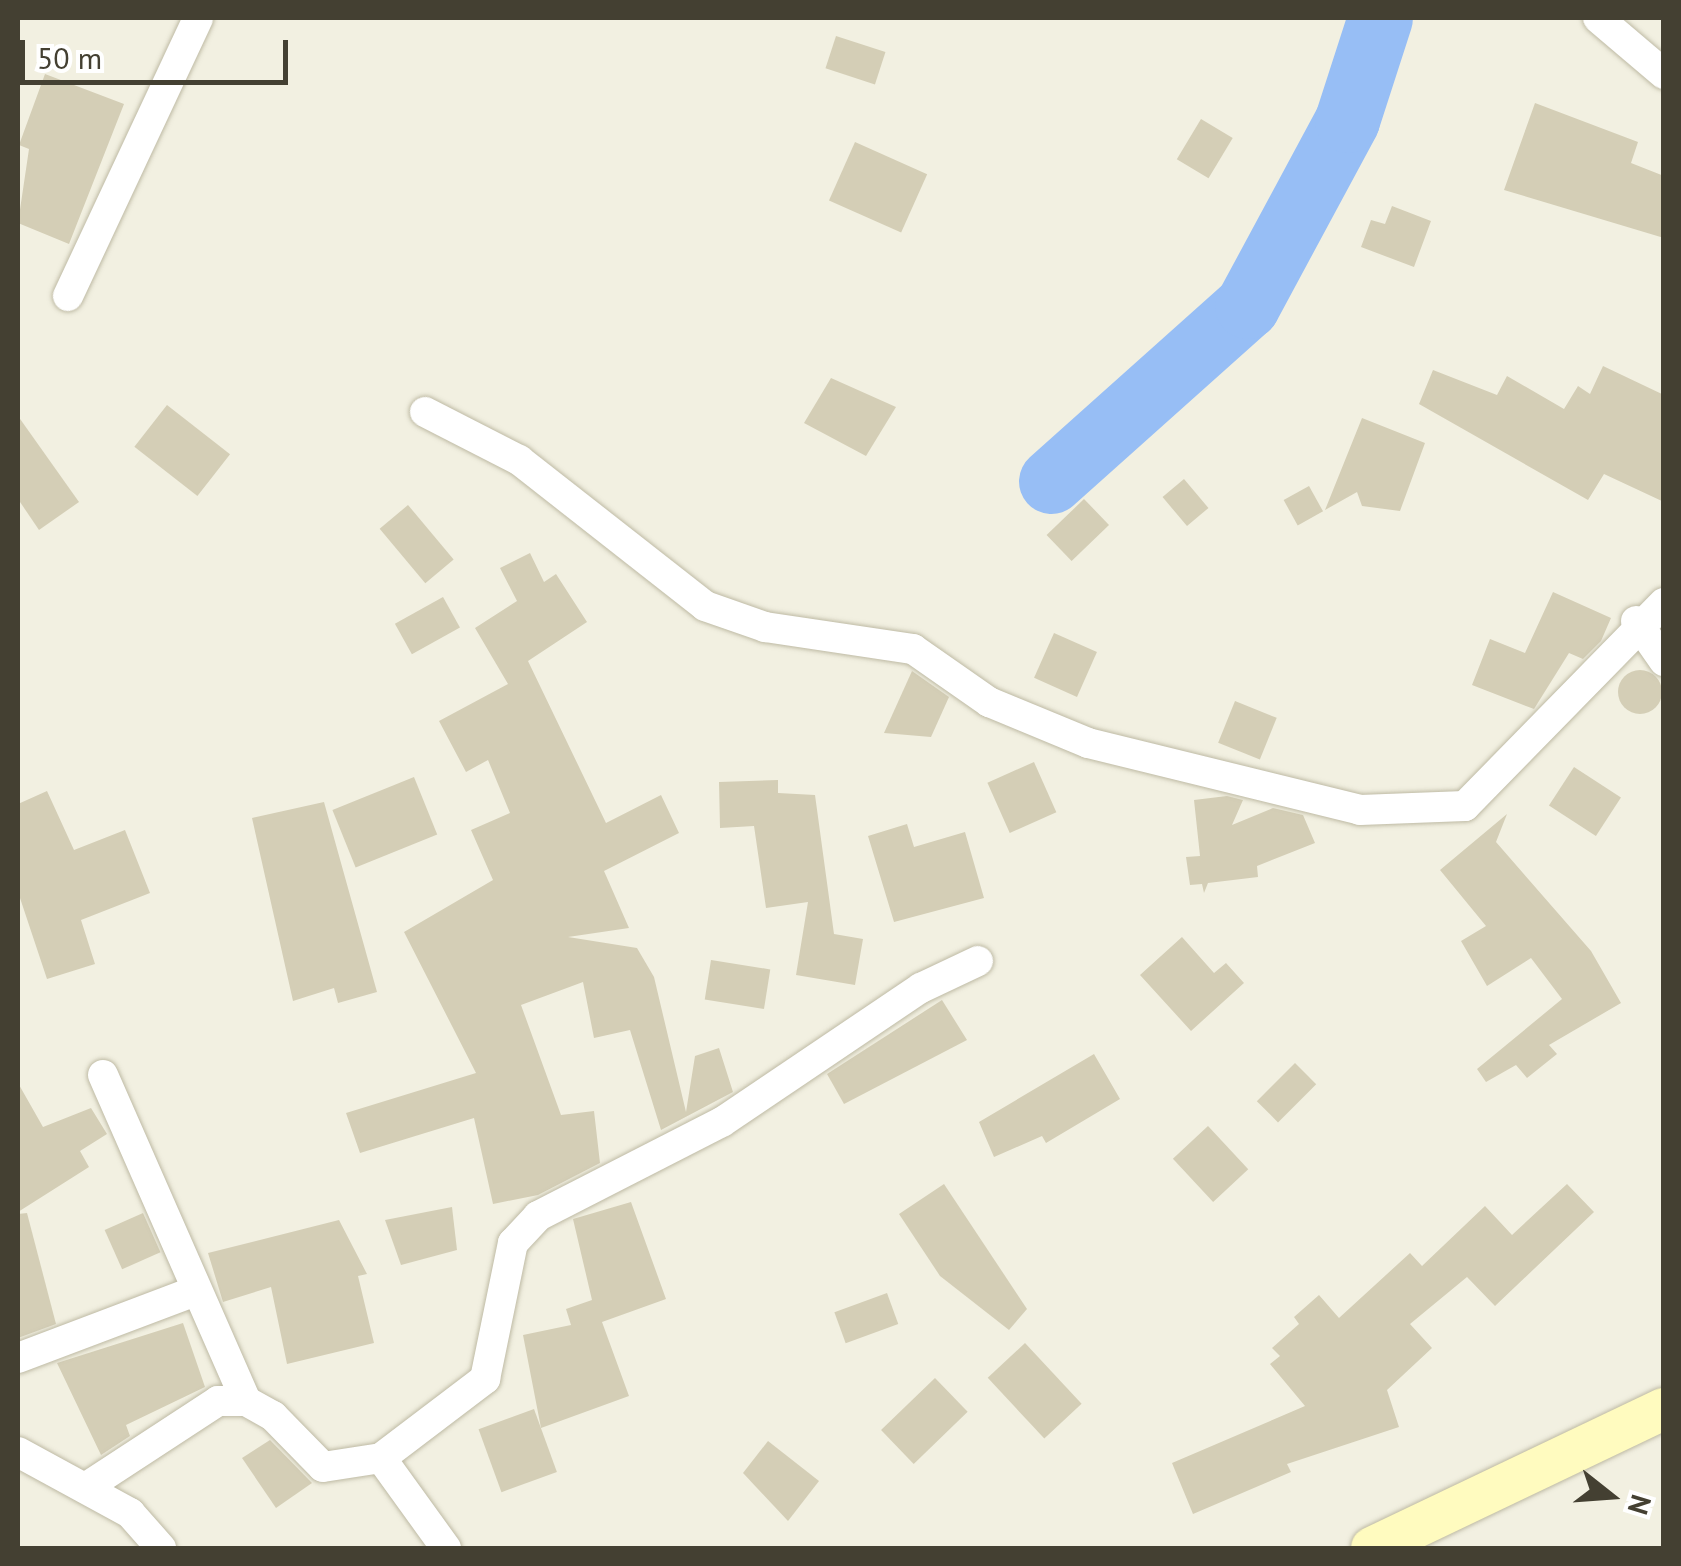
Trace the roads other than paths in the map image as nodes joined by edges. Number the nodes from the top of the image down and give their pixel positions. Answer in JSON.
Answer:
{"nodes":[{"id":1,"x":198,"y":18,"type":"edge"},
{"id":2,"x":1598,"y":18,"type":"edge"},
{"id":3,"x":1664,"y":74,"type":"edge"},
{"id":4,"x":68,"y":296,"type":"dead end"},
{"id":5,"x":425,"y":412,"type":"dead end"},
{"id":6,"x":1664,"y":602,"type":"edge"},
{"id":7,"x":1636,"y":621,"type":"junction"},
{"id":8,"x":1664,"y":661,"type":"edge"},
{"id":9,"x":978,"y":961,"type":"dead end"},
{"id":10,"x":103,"y":1075,"type":"dead end"},
{"id":11,"x":194,"y":1292,"type":"junction"},
{"id":12,"x":18,"y":1358,"type":"edge"},
{"id":13,"x":246,"y":1401,"type":"junction"},
{"id":14,"x":1664,"y":1409,"type":"edge"},
{"id":15,"x":18,"y":1452,"type":"edge"},
{"id":16,"x":381,"y":1458,"type":"junction"},
{"id":17,"x":86,"y":1488,"type":"junction"},
{"id":18,"x":161,"y":1548,"type":"edge"},
{"id":19,"x":446,"y":1548,"type":"edge"},
{"id":20,"x":1372,"y":1548,"type":"edge"}],
"edges":[{"from":1,"to":4,"type":"street"},
{"from":2,"to":3,"type":"street"},
{"from":5,"to":7,"type":"street"},
{"from":6,"to":7,"type":"street"},
{"from":7,"to":8,"type":"street"},
{"from":9,"to":16,"type":"street"},
{"from":10,"to":11,"type":"street"},
{"from":11,"to":12,"type":"street"},
{"from":11,"to":13,"type":"street"},
{"from":13,"to":16,"type":"street"},
{"from":13,"to":17,"type":"street"},
{"from":14,"to":20,"type":"main road"},
{"from":15,"to":17,"type":"street"},
{"from":16,"to":19,"type":"street"},
{"from":17,"to":18,"type":"street"}]}
